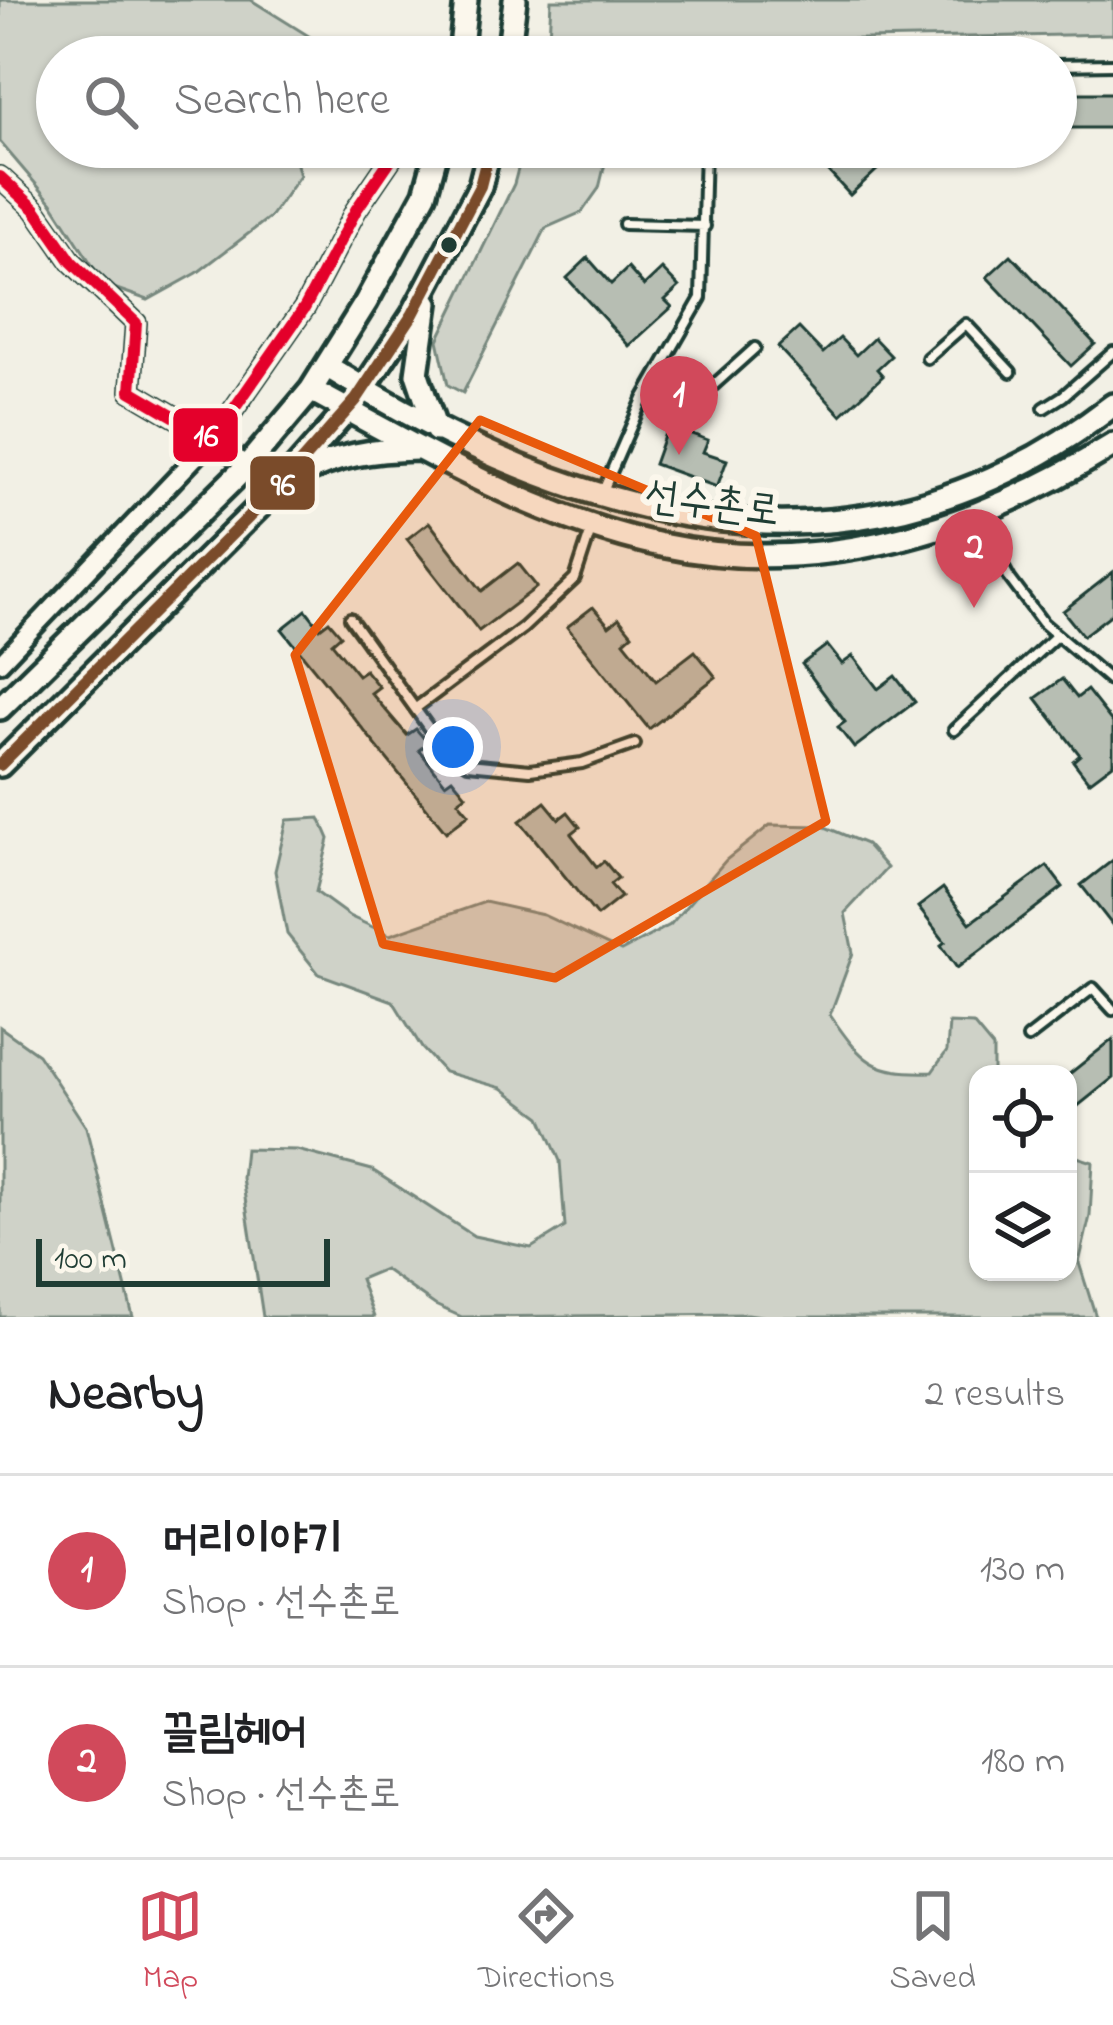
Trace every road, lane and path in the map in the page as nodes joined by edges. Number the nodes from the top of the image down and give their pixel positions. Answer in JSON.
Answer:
{"nodes":[{"id":1,"x":466,"y":0,"type":"edge"},
{"id":2,"x":515,"y":0,"type":"edge"},
{"id":3,"x":462,"y":36,"type":"edge"},
{"id":4,"x":511,"y":36,"type":"edge"},
{"id":5,"x":1113,"y":64,"type":"edge"},
{"id":6,"x":1077,"y":65,"type":"edge"},
{"id":7,"x":385,"y":168,"type":"edge"},
{"id":8,"x":432,"y":168,"type":"edge"},
{"id":9,"x":485,"y":168,"type":"edge"},
{"id":10,"x":705,"y":168,"type":"edge"},
{"id":11,"x":0,"y":177,"type":"edge"},
{"id":12,"x":624,"y":224,"type":"dead end"},
{"id":13,"x":705,"y":226,"type":"junction"},
{"id":14,"x":430,"y":282,"type":"junction"},
{"id":15,"x":755,"y":348,"type":"dead end"},
{"id":16,"x":1113,"y":352,"type":"edge"},
{"id":17,"x":928,"y":358,"type":"dead end"},
{"id":18,"x":328,"y":367,"type":"junction"},
{"id":19,"x":1011,"y":372,"type":"dead end"},
{"id":20,"x":364,"y":388,"type":"junction"},
{"id":21,"x":311,"y":390,"type":"junction"},
{"id":22,"x":644,"y":399,"type":"junction"},
{"id":23,"x":1113,"y":405,"type":"edge"},
{"id":24,"x":1043,"y":408,"type":"dead end"},
{"id":25,"x":348,"y":410,"type":"junction"},
{"id":26,"x":436,"y":430,"type":"junction"},
{"id":27,"x":213,"y":439,"type":"junction"},
{"id":28,"x":1113,"y":445,"type":"edge"},
{"id":29,"x":420,"y":449,"type":"junction"},
{"id":30,"x":247,"y":466,"type":"junction"},
{"id":31,"x":281,"y":485,"type":"junction"},
{"id":32,"x":965,"y":487,"type":"junction"},
{"id":33,"x":601,"y":496,"type":"junction"},
{"id":34,"x":976,"y":516,"type":"junction"},
{"id":35,"x":593,"y":525,"type":"junction"},
{"id":36,"x":350,"y":618,"type":"dead end"},
{"id":37,"x":1057,"y":635,"type":"junction"},
{"id":38,"x":0,"y":663,"type":"edge"},
{"id":39,"x":1113,"y":683,"type":"edge"},
{"id":40,"x":0,"y":708,"type":"edge"},
{"id":41,"x":416,"y":708,"type":"junction"},
{"id":42,"x":954,"y":730,"type":"dead end"},
{"id":43,"x":635,"y":744,"type":"dead end"},
{"id":44,"x":0,"y":765,"type":"edge"},
{"id":45,"x":1113,"y":1010,"type":"edge"},
{"id":46,"x":1028,"y":1039,"type":"dead end"}],
"edges":[{"from":1,"to":3,"type":"street"},
{"from":2,"to":4,"type":"street"},
{"from":5,"to":6,"type":"lane"},
{"from":7,"to":27,"type":"street"},
{"from":8,"to":18,"type":"street"},
{"from":9,"to":14,"type":"street"},
{"from":10,"to":13,"type":"lane"},
{"from":11,"to":27,"type":"street"},
{"from":12,"to":13,"type":"lane"},
{"from":13,"to":22,"type":"lane"},
{"from":14,"to":20,"type":"street"},
{"from":14,"to":26,"type":"street"},
{"from":15,"to":22,"type":"lane"},
{"from":16,"to":24,"type":"lane"},
{"from":17,"to":19,"type":"lane"},
{"from":18,"to":20,"type":"street","name":"선수촌로"},
{"from":18,"to":21,"type":"street"},
{"from":20,"to":25,"type":"street"},
{"from":20,"to":26,"type":"street","name":"선수촌로"},
{"from":21,"to":25,"type":"street","name":"선수촌로"},
{"from":21,"to":30,"type":"street"},
{"from":22,"to":33,"type":"lane"},
{"from":23,"to":32,"type":"street","name":"선수촌로"},
{"from":25,"to":29,"type":"street","name":"선수촌로"},
{"from":25,"to":31,"type":"street"},
{"from":26,"to":33,"type":"street","name":"선수촌로"},
{"from":27,"to":30,"type":"street"},
{"from":27,"to":38,"type":"street"},
{"from":28,"to":34,"type":"street","name":"선수촌로"},
{"from":29,"to":31,"type":"street"},
{"from":29,"to":35,"type":"street","name":"선수촌로"},
{"from":30,"to":40,"type":"street"},
{"from":31,"to":44,"type":"street"},
{"from":32,"to":33,"type":"street","name":"선수촌로"},
{"from":32,"to":34,"type":"street"},
{"from":33,"to":35,"type":"street"},
{"from":34,"to":35,"type":"street","name":"선수촌로"},
{"from":34,"to":37,"type":"lane"},
{"from":35,"to":41,"type":"lane"},
{"from":36,"to":41,"type":"lane"},
{"from":37,"to":39,"type":"lane"},
{"from":37,"to":42,"type":"lane"},
{"from":41,"to":43,"type":"lane"},
{"from":45,"to":46,"type":"lane"}]}
